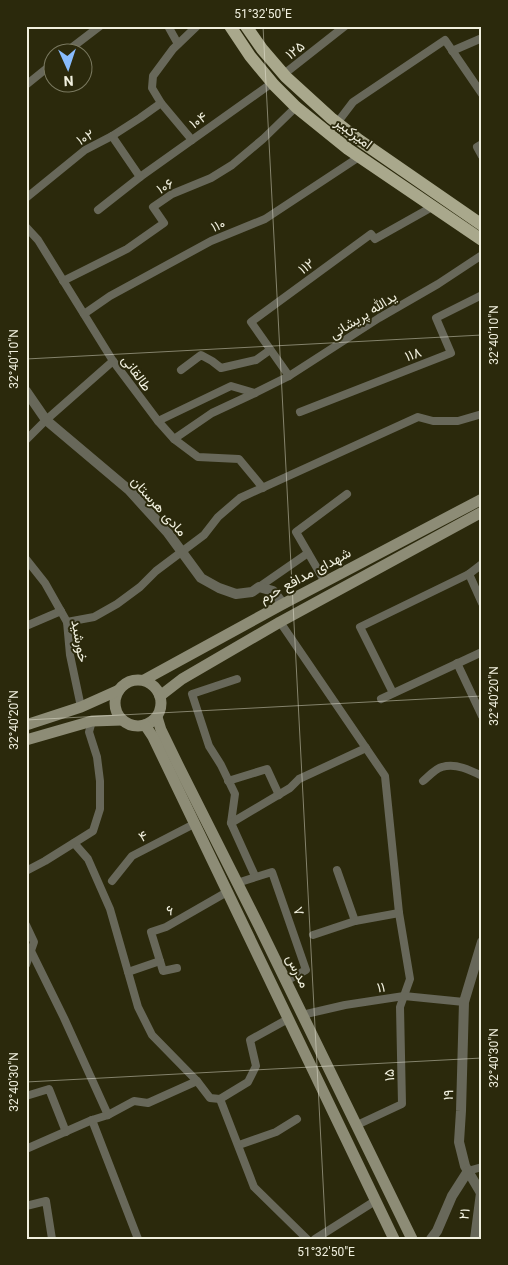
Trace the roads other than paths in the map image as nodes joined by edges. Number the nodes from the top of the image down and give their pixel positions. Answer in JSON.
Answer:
{"nodes":[{"id":1,"x":100,"y":26,"type":"edge"},
{"id":2,"x":168,"y":26,"type":"edge"},
{"id":3,"x":197,"y":26,"type":"edge"},
{"id":4,"x":230,"y":26,"type":"edge"},
{"id":5,"x":246,"y":26,"type":"edge"},
{"id":6,"x":345,"y":26,"type":"edge"},
{"id":7,"x":482,"y":38,"type":"edge"},
{"id":8,"x":79,"y":42,"type":"edge"},
{"id":9,"x":178,"y":44,"type":"junction"},
{"id":10,"x":452,"y":51,"type":"junction"},
{"id":11,"x":42,"y":72,"type":"edge"},
{"id":12,"x":284,"y":74,"type":"junction"},
{"id":13,"x":272,"y":82,"type":"junction"},
{"id":14,"x":26,"y":85,"type":"edge"},
{"id":15,"x":482,"y":94,"type":"edge"},
{"id":16,"x":160,"y":103,"type":"junction"},
{"id":17,"x":296,"y":107,"type":"junction"},
{"id":18,"x":337,"y":123,"type":"junction"},
{"id":19,"x":112,"y":136,"type":"junction"},
{"id":20,"x":192,"y":140,"type":"junction"},
{"id":21,"x":482,"y":144,"type":"edge"},
{"id":22,"x":482,"y":156,"type":"edge"},
{"id":23,"x":360,"y":157,"type":"junction"},
{"id":24,"x":140,"y":177,"type":"junction"},
{"id":25,"x":429,"y":188,"type":"junction"},
{"id":26,"x":26,"y":198,"type":"edge"},
{"id":27,"x":427,"y":203,"type":"junction"},
{"id":28,"x":98,"y":210,"type":"dead end"},
{"id":29,"x":482,"y":225,"type":"edge"},
{"id":30,"x":26,"y":227,"type":"edge"},
{"id":31,"x":482,"y":240,"type":"edge"},
{"id":32,"x":482,"y":255,"type":"edge"},
{"id":33,"x":63,"y":281,"type":"junction"},
{"id":34,"x":482,"y":294,"type":"edge"},
{"id":35,"x":84,"y":314,"type":"junction"},
{"id":36,"x":270,"y":350,"type":"junction"},
{"id":37,"x":113,"y":361,"type":"junction"},
{"id":38,"x":181,"y":370,"type":"dead end"},
{"id":39,"x":289,"y":376,"type":"junction"},
{"id":40,"x":26,"y":391,"type":"edge"},
{"id":41,"x":255,"y":394,"type":"junction"},
{"id":42,"x":300,"y":412,"type":"dead end"},
{"id":43,"x":482,"y":414,"type":"edge"},
{"id":44,"x":46,"y":420,"type":"junction"},
{"id":45,"x":158,"y":422,"type":"junction"},
{"id":46,"x":174,"y":439,"type":"junction"},
{"id":47,"x":26,"y":440,"type":"edge"},
{"id":48,"x":263,"y":488,"type":"junction"},
{"id":49,"x":347,"y":494,"type":"dead end"},
{"id":50,"x":482,"y":499,"type":"edge"},
{"id":51,"x":482,"y":512,"type":"edge"},
{"id":52,"x":181,"y":551,"type":"junction"},
{"id":53,"x":308,"y":553,"type":"junction"},
{"id":54,"x":26,"y":559,"type":"edge"},
{"id":55,"x":482,"y":564,"type":"edge"},
{"id":56,"x":469,"y":574,"type":"junction"},
{"id":57,"x":325,"y":582,"type":"junction"},
{"id":58,"x":259,"y":587,"type":"junction"},
{"id":59,"x":482,"y":603,"type":"edge"},
{"id":60,"x":283,"y":604,"type":"junction"},
{"id":61,"x":61,"y":612,"type":"junction"},
{"id":62,"x":67,"y":622,"type":"junction"},
{"id":63,"x":280,"y":622,"type":"junction"},
{"id":64,"x":26,"y":626,"type":"edge"},
{"id":65,"x":482,"y":652,"type":"edge"},
{"id":66,"x":458,"y":663,"type":"junction"},
{"id":67,"x":236,"y":679,"type":"dead end"},
{"id":68,"x":144,"y":680,"type":"junction"},
{"id":69,"x":119,"y":690,"type":"junction"},
{"id":70,"x":393,"y":693,"type":"junction"},
{"id":71,"x":160,"y":696,"type":"junction"},
{"id":72,"x":381,"y":699,"type":"dead end"},
{"id":73,"x":81,"y":707,"type":"junction"},
{"id":74,"x":482,"y":716,"type":"edge"},
{"id":75,"x":157,"y":717,"type":"junction"},
{"id":76,"x":122,"y":720,"type":"junction"},
{"id":77,"x":92,"y":721,"type":"junction"},
{"id":78,"x":26,"y":725,"type":"edge"},
{"id":79,"x":145,"y":725,"type":"junction"},
{"id":80,"x":26,"y":740,"type":"edge"},
{"id":81,"x":366,"y":748,"type":"junction"},
{"id":82,"x":482,"y":776,"type":"edge"},
{"id":83,"x":228,"y":781,"type":"junction"},
{"id":84,"x":423,"y":781,"type":"dead end"},
{"id":85,"x":279,"y":795,"type":"junction"},
{"id":86,"x":231,"y":823,"type":"junction"},
{"id":87,"x":194,"y":824,"type":"junction"},
{"id":88,"x":74,"y":843,"type":"junction"},
{"id":89,"x":337,"y":870,"type":"dead end"},
{"id":90,"x":26,"y":872,"type":"edge"},
{"id":91,"x":256,"y":876,"type":"junction"},
{"id":92,"x":112,"y":881,"type":"dead end"},
{"id":93,"x":237,"y":883,"type":"junction"},
{"id":94,"x":227,"y":892,"type":"junction"},
{"id":95,"x":399,"y":913,"type":"junction"},
{"id":96,"x":355,"y":922,"type":"junction"},
{"id":97,"x":26,"y":925,"type":"edge"},
{"id":98,"x":313,"y":935,"type":"dead end"},
{"id":99,"x":482,"y":942,"type":"edge"},
{"id":100,"x":30,"y":951,"type":"junction"},
{"id":101,"x":160,"y":961,"type":"junction"},
{"id":102,"x":26,"y":964,"type":"edge"},
{"id":103,"x":177,"y":968,"type":"dead end"},
{"id":104,"x":128,"y":972,"type":"junction"},
{"id":105,"x":286,"y":981,"type":"junction"},
{"id":106,"x":404,"y":996,"type":"junction"},
{"id":107,"x":464,"y":1002,"type":"junction"},
{"id":108,"x":302,"y":1015,"type":"junction"},
{"id":109,"x":288,"y":1019,"type":"junction"},
{"id":110,"x":325,"y":1061,"type":"junction"},
{"id":111,"x":312,"y":1069,"type":"junction"},
{"id":112,"x":198,"y":1081,"type":"junction"},
{"id":113,"x":26,"y":1096,"type":"edge"},
{"id":114,"x":220,"y":1099,"type":"junction"},
{"id":115,"x":108,"y":1115,"type":"junction"},
{"id":116,"x":297,"y":1119,"type":"dead end"},
{"id":117,"x":92,"y":1120,"type":"junction"},
{"id":118,"x":357,"y":1126,"type":"junction"},
{"id":119,"x":66,"y":1132,"type":"junction"},
{"id":120,"x":239,"y":1145,"type":"junction"},
{"id":121,"x":26,"y":1149,"type":"edge"},
{"id":122,"x":482,"y":1167,"type":"edge"},
{"id":123,"x":468,"y":1171,"type":"junction"},
{"id":124,"x":482,"y":1192,"type":"edge"},
{"id":125,"x":375,"y":1201,"type":"junction"},
{"id":126,"x":26,"y":1206,"type":"edge"},
{"id":127,"x":52,"y":1239,"type":"edge"},
{"id":128,"x":138,"y":1239,"type":"edge"},
{"id":129,"x":307,"y":1239,"type":"edge"},
{"id":130,"x":315,"y":1239,"type":"edge"},
{"id":131,"x":394,"y":1239,"type":"edge"},
{"id":132,"x":412,"y":1239,"type":"edge"},
{"id":133,"x":431,"y":1239,"type":"edge"},
{"id":134,"x":475,"y":1239,"type":"edge"}],
"edges":[{"from":1,"to":8,"type":"street"},
{"from":2,"to":9,"type":"street"},
{"from":3,"to":9,"type":"street"},
{"from":4,"to":13,"type":"main road","name":"امیرکبیر"},
{"from":5,"to":12,"type":"main road","name":"امیرکبیر"},
{"from":6,"to":12,"type":"street","name":"۱۲۵"},
{"from":7,"to":10,"type":"street"},
{"from":9,"to":16,"type":"street"},
{"from":10,"to":15,"type":"street"},
{"from":10,"to":18,"type":"street"},
{"from":11,"to":14,"type":"street"},
{"from":12,"to":18,"type":"main road","name":"امیرکبیر"},
{"from":13,"to":17,"type":"main road","name":"امیرکبیر"},
{"from":13,"to":20,"type":"street","name":"۱۰۴"},
{"from":16,"to":19,"type":"street","name":"۱۰۲"},
{"from":16,"to":20,"type":"street"},
{"from":17,"to":23,"type":"main road","name":"امیرکبیر"},
{"from":17,"to":33,"type":"street","name":"۱۰۶"},
{"from":18,"to":25,"type":"main road","name":"امیرکبیر"},
{"from":19,"to":24,"type":"street"},
{"from":19,"to":26,"type":"street","name":"۱۰۲"},
{"from":20,"to":24,"type":"street","name":"۱۰۴"},
{"from":21,"to":22,"type":"street"},
{"from":23,"to":27,"type":"main road","name":"امیرکبیر"},
{"from":23,"to":35,"type":"street","name":"۱۱۰"},
{"from":24,"to":28,"type":"street","name":"۱۰۴"},
{"from":25,"to":27,"type":"main road"},
{"from":25,"to":29,"type":"main road","name":"امیرکبیر"},
{"from":27,"to":31,"type":"main road","name":"امیرکبیر"},
{"from":27,"to":36,"type":"street","name":"۱۱۲"},
{"from":30,"to":33,"type":"street","name":"طالقانی"},
{"from":32,"to":39,"type":"street","name":"یدالله پریشانی"},
{"from":33,"to":35,"type":"street","name":"طالقانی"},
{"from":34,"to":42,"type":"street","name":"۱۱۸"},
{"from":35,"to":37,"type":"street","name":"طالقانی"},
{"from":36,"to":38,"type":"street"},
{"from":36,"to":39,"type":"street","name":"۱۱۲"},
{"from":37,"to":44,"type":"street"},
{"from":37,"to":45,"type":"street","name":"طالقانی"},
{"from":39,"to":41,"type":"street","name":"یدالله پریشانی"},
{"from":40,"to":44,"type":"street","name":"مادی هرستان"},
{"from":41,"to":45,"type":"street"},
{"from":41,"to":46,"type":"street","name":"یدالله پریشانی"},
{"from":43,"to":48,"type":"street"},
{"from":44,"to":47,"type":"street"},
{"from":44,"to":52,"type":"street","name":"مادی هرستان"},
{"from":45,"to":46,"type":"street","name":"طالقانی"},
{"from":46,"to":48,"type":"street","name":"طالقانی"},
{"from":48,"to":52,"type":"street"},
{"from":49,"to":53,"type":"street"},
{"from":50,"to":57,"type":"main road","name":"شهدای مدافع حرم"},
{"from":51,"to":63,"type":"main road","name":"شهدای مدافع حرم"},
{"from":52,"to":58,"type":"street","name":"مادی هرستان"},
{"from":52,"to":62,"type":"street"},
{"from":53,"to":57,"type":"street"},
{"from":53,"to":58,"type":"street"},
{"from":54,"to":61,"type":"street","name":"خورشید"},
{"from":55,"to":56,"type":"street"},
{"from":56,"to":59,"type":"street"},
{"from":56,"to":70,"type":"street"},
{"from":57,"to":60,"type":"main road","name":"شهدای مدافع حرم"},
{"from":58,"to":60,"type":"street"},
{"from":60,"to":68,"type":"main road","name":"شهدای مدافع حرم"},
{"from":61,"to":62,"type":"street","name":"خورشید"},
{"from":61,"to":64,"type":"street"},
{"from":62,"to":73,"type":"street","name":"خورشید"},
{"from":63,"to":71,"type":"main road","name":"شهدای مدافع حرم"},
{"from":63,"to":81,"type":"street"},
{"from":65,"to":66,"type":"street"},
{"from":66,"to":70,"type":"street"},
{"from":66,"to":74,"type":"street"},
{"from":67,"to":83,"type":"street"},
{"from":68,"to":69,"type":"main road"},
{"from":68,"to":71,"type":"main road"},
{"from":69,"to":73,"type":"main road"},
{"from":69,"to":76,"type":"main road"},
{"from":70,"to":72,"type":"street"},
{"from":71,"to":75,"type":"main road"},
{"from":73,"to":78,"type":"main road"},
{"from":75,"to":79,"type":"main road"},
{"from":75,"to":93,"type":"main road","name":"مدرس"},
{"from":76,"to":77,"type":"main road"},
{"from":76,"to":79,"type":"main road"},
{"from":77,"to":80,"type":"main road"},
{"from":77,"to":88,"type":"street"},
{"from":79,"to":87,"type":"main road"},
{"from":81,"to":85,"type":"street"},
{"from":81,"to":95,"type":"street"},
{"from":82,"to":84,"type":"street"},
{"from":83,"to":85,"type":"street"},
{"from":83,"to":86,"type":"street"},
{"from":85,"to":86,"type":"street"},
{"from":86,"to":91,"type":"street"},
{"from":87,"to":92,"type":"street","name":"۴"},
{"from":87,"to":94,"type":"main road"},
{"from":88,"to":90,"type":"street"},
{"from":88,"to":104,"type":"street"},
{"from":89,"to":96,"type":"street"},
{"from":91,"to":93,"type":"street"},
{"from":91,"to":105,"type":"street","name":"۷"},
{"from":93,"to":105,"type":"main road","name":"مدرس"},
{"from":94,"to":101,"type":"street","name":"۶"},
{"from":94,"to":109,"type":"main road"},
{"from":95,"to":96,"type":"street"},
{"from":95,"to":106,"type":"street"},
{"from":96,"to":98,"type":"street"},
{"from":97,"to":100,"type":"street"},
{"from":99,"to":107,"type":"street","name":"۱۹"},
{"from":100,"to":102,"type":"street"},
{"from":100,"to":115,"type":"street"},
{"from":101,"to":103,"type":"street"},
{"from":101,"to":104,"type":"street"},
{"from":104,"to":112,"type":"street"},
{"from":105,"to":108,"type":"main road","name":"مدرس"},
{"from":106,"to":107,"type":"street","name":"۱۱"},
{"from":106,"to":108,"type":"street","name":"۱۱"},
{"from":106,"to":118,"type":"street","name":"۱۵"},
{"from":107,"to":123,"type":"street","name":"۱۹"},
{"from":108,"to":110,"type":"main road","name":"مدرس"},
{"from":109,"to":111,"type":"main road"},
{"from":109,"to":114,"type":"street"},
{"from":110,"to":111,"type":"main road"},
{"from":110,"to":118,"type":"main road","name":"مدرس"},
{"from":111,"to":125,"type":"main road"},
{"from":112,"to":114,"type":"street"},
{"from":112,"to":115,"type":"street"},
{"from":113,"to":119,"type":"street"},
{"from":114,"to":120,"type":"street"},
{"from":115,"to":117,"type":"street"},
{"from":116,"to":120,"type":"street"},
{"from":117,"to":119,"type":"street"},
{"from":117,"to":128,"type":"street"},
{"from":118,"to":132,"type":"main road","name":"مدرس"},
{"from":119,"to":121,"type":"street"},
{"from":120,"to":129,"type":"street"},
{"from":122,"to":123,"type":"street"},
{"from":123,"to":124,"type":"street","name":"۱۹"},
{"from":123,"to":133,"type":"street"},
{"from":124,"to":134,"type":"street","name":"۲۱"},
{"from":125,"to":130,"type":"street"},
{"from":125,"to":131,"type":"main road"},
{"from":126,"to":127,"type":"street"}]}
